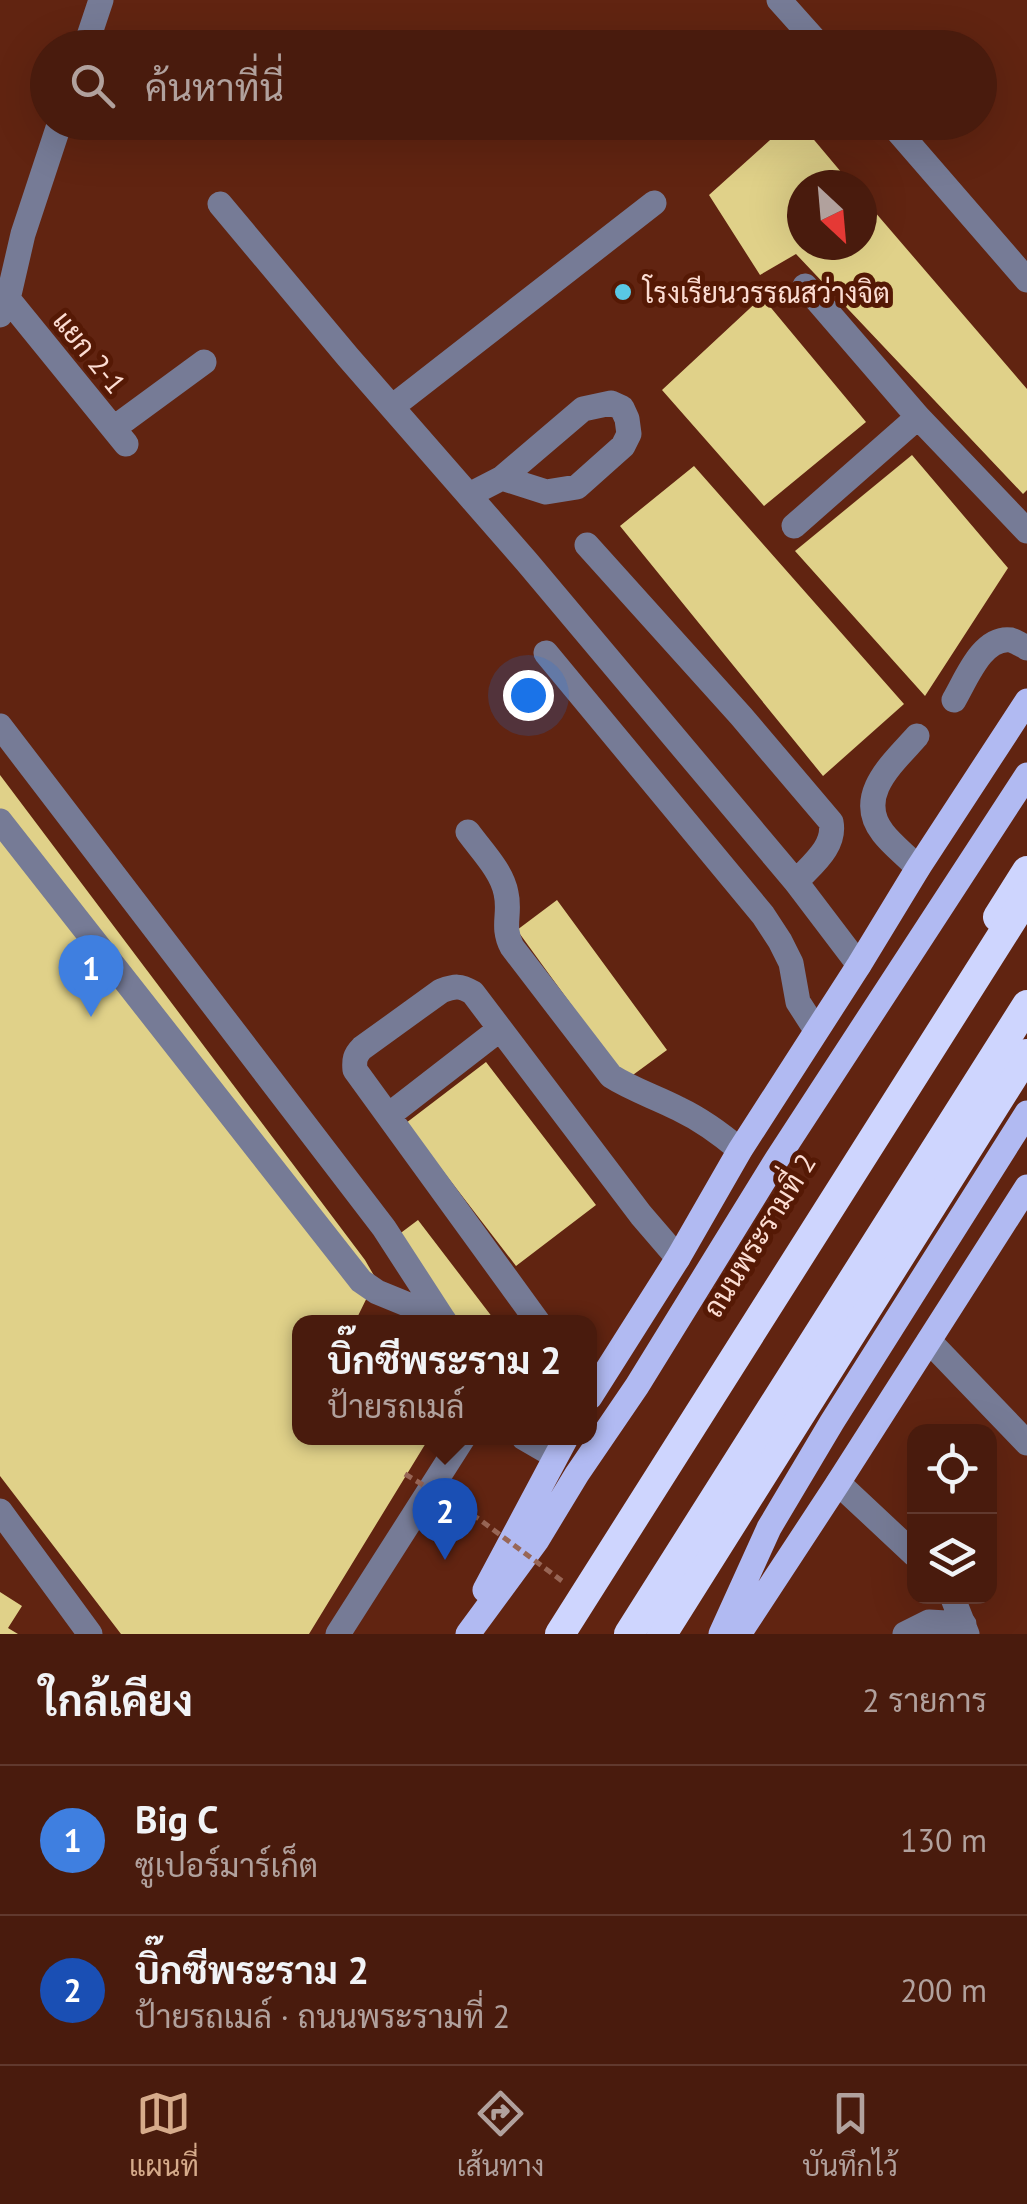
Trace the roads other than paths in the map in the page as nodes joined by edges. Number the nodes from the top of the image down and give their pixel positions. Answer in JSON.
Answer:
{"nodes":[{"id":1,"x":101,"y":0,"type":"edge"},
{"id":2,"x":780,"y":0,"type":"edge"},
{"id":3,"x":92,"y":30,"type":"edge"},
{"id":4,"x":806,"y":30,"type":"edge"},
{"id":5,"x":54,"y":140,"type":"edge"},
{"id":6,"x":906,"y":140,"type":"edge"},
{"id":7,"x":654,"y":203,"type":"dead end"},
{"id":8,"x":220,"y":204,"type":"dead end"},
{"id":9,"x":1027,"y":280,"type":"edge"},
{"id":10,"x":805,"y":286,"type":"dead end"},
{"id":11,"x":4,"y":307,"type":"edge"},
{"id":12,"x":204,"y":362,"type":"dead end"},
{"id":13,"x":392,"y":407,"type":"junction"},
{"id":14,"x":918,"y":416,"type":"junction"},
{"id":15,"x":502,"y":478,"type":"junction"},
{"id":16,"x":469,"y":495,"type":"junction"},
{"id":17,"x":794,"y":526,"type":"dead end"},
{"id":18,"x":1027,"y":531,"type":"edge"},
{"id":19,"x":587,"y":546,"type":"dead end"},
{"id":20,"x":1027,"y":648,"type":"edge"},
{"id":21,"x":546,"y":653,"type":"dead end"},
{"id":22,"x":954,"y":700,"type":"dead end"},
{"id":23,"x":1027,"y":702,"type":"edge"},
{"id":24,"x":0,"y":726,"type":"edge"},
{"id":25,"x":917,"y":736,"type":"dead end"},
{"id":26,"x":1027,"y":774,"type":"edge"},
{"id":27,"x":0,"y":821,"type":"edge"},
{"id":28,"x":468,"y":832,"type":"dead end"},
{"id":29,"x":918,"y":868,"type":"junction"},
{"id":30,"x":1027,"y":872,"type":"edge"},
{"id":31,"x":796,"y":882,"type":"junction"},
{"id":32,"x":1027,"y":896,"type":"edge"},
{"id":33,"x":860,"y":966,"type":"junction"},
{"id":34,"x":1027,"y":1006,"type":"edge"},
{"id":35,"x":500,"y":1029,"type":"junction"},
{"id":36,"x":816,"y":1030,"type":"junction"},
{"id":37,"x":1027,"y":1054,"type":"edge"},
{"id":38,"x":1027,"y":1113,"type":"edge"},
{"id":39,"x":390,"y":1115,"type":"junction"},
{"id":40,"x":740,"y":1150,"type":"junction"},
{"id":41,"x":1027,"y":1187,"type":"edge"},
{"id":42,"x":678,"y":1258,"type":"junction"},
{"id":43,"x":432,"y":1315,"type":"edge"},
{"id":44,"x":441,"y":1315,"type":"edge"},
{"id":45,"x":533,"y":1315,"type":"edge"},
{"id":46,"x":929,"y":1341,"type":"junction"},
{"id":47,"x":597,"y":1383,"type":"edge"},
{"id":48,"x":1027,"y":1443,"type":"edge"},
{"id":49,"x":597,"y":1444,"type":"edge"},
{"id":50,"x":459,"y":1445,"type":"edge"},
{"id":51,"x":597,"y":1445,"type":"edge"},
{"id":52,"x":560,"y":1447,"type":"edge"},
{"id":53,"x":838,"y":1484,"type":"junction"},
{"id":54,"x":0,"y":1511,"type":"edge"},
{"id":55,"x":907,"y":1548,"type":"edge"},
{"id":56,"x":955,"y":1604,"type":"edge"},
{"id":57,"x":965,"y":1629,"type":"edge"},
{"id":58,"x":90,"y":1634,"type":"edge"},
{"id":59,"x":338,"y":1634,"type":"edge"},
{"id":60,"x":465,"y":1634,"type":"edge"},
{"id":61,"x":546,"y":1634,"type":"edge"},
{"id":62,"x":560,"y":1634,"type":"edge"},
{"id":63,"x":629,"y":1634,"type":"edge"},
{"id":64,"x":662,"y":1634,"type":"edge"},
{"id":65,"x":721,"y":1634,"type":"edge"},
{"id":66,"x":739,"y":1634,"type":"edge"},
{"id":67,"x":905,"y":1634,"type":"edge"}],
"edges":[{"from":1,"to":3,"type":"street"},
{"from":2,"to":4,"type":"street"},
{"from":5,"to":11,"type":"street"},
{"from":6,"to":9,"type":"street"},
{"from":7,"to":13,"type":"street"},
{"from":8,"to":13,"type":"street"},
{"from":10,"to":14,"type":"street"},
{"from":11,"to":12,"type":"street","name":"แยก 2-1"},
{"from":13,"to":16,"type":"street"},
{"from":14,"to":17,"type":"street"},
{"from":14,"to":18,"type":"street"},
{"from":15,"to":15,"type":"street"},
{"from":15,"to":16,"type":"street"},
{"from":16,"to":31,"type":"street"},
{"from":19,"to":31,"type":"street"},
{"from":20,"to":22,"type":"street"},
{"from":21,"to":36,"type":"street"},
{"from":23,"to":29,"type":"main road","name":"ถนนพระรามที่ 2"},
{"from":24,"to":44,"type":"street"},
{"from":25,"to":29,"type":"street"},
{"from":26,"to":49,"type":"main road"},
{"from":27,"to":43,"type":"street"},
{"from":28,"to":40,"type":"street"},
{"from":29,"to":33,"type":"main road","name":"ถนนพระรามที่ 2"},
{"from":30,"to":61,"type":"highway","name":"ถนนพระรามที่ 2"},
{"from":31,"to":33,"type":"street"},
{"from":32,"to":62,"type":"highway","bridge":true},
{"from":33,"to":36,"type":"main road","name":"ถนนพระรามที่ 2"},
{"from":34,"to":63,"type":"highway","bridge":true},
{"from":35,"to":39,"type":"street"},
{"from":35,"to":39,"type":"street"},
{"from":35,"to":42,"type":"street"},
{"from":36,"to":40,"type":"main road","name":"ถนนพระรามที่ 2"},
{"from":37,"to":64,"type":"highway"},
{"from":38,"to":65,"type":"main road"},
{"from":39,"to":45,"type":"street"},
{"from":40,"to":42,"type":"main road","name":"ถนนพระรามที่ 2"},
{"from":41,"to":46,"type":"main road"},
{"from":42,"to":47,"type":"main road","name":"ถนนพระรามที่ 2"},
{"from":46,"to":48,"type":"street"},
{"from":46,"to":53,"type":"main road"},
{"from":50,"to":59,"type":"street"},
{"from":51,"to":60,"type":"main road"},
{"from":52,"to":60,"type":"main road"},
{"from":53,"to":55,"type":"street"},
{"from":53,"to":66,"type":"main road"},
{"from":54,"to":58,"type":"street"},
{"from":56,"to":57,"type":"street"},
{"from":57,"to":67,"type":"street"}]}
